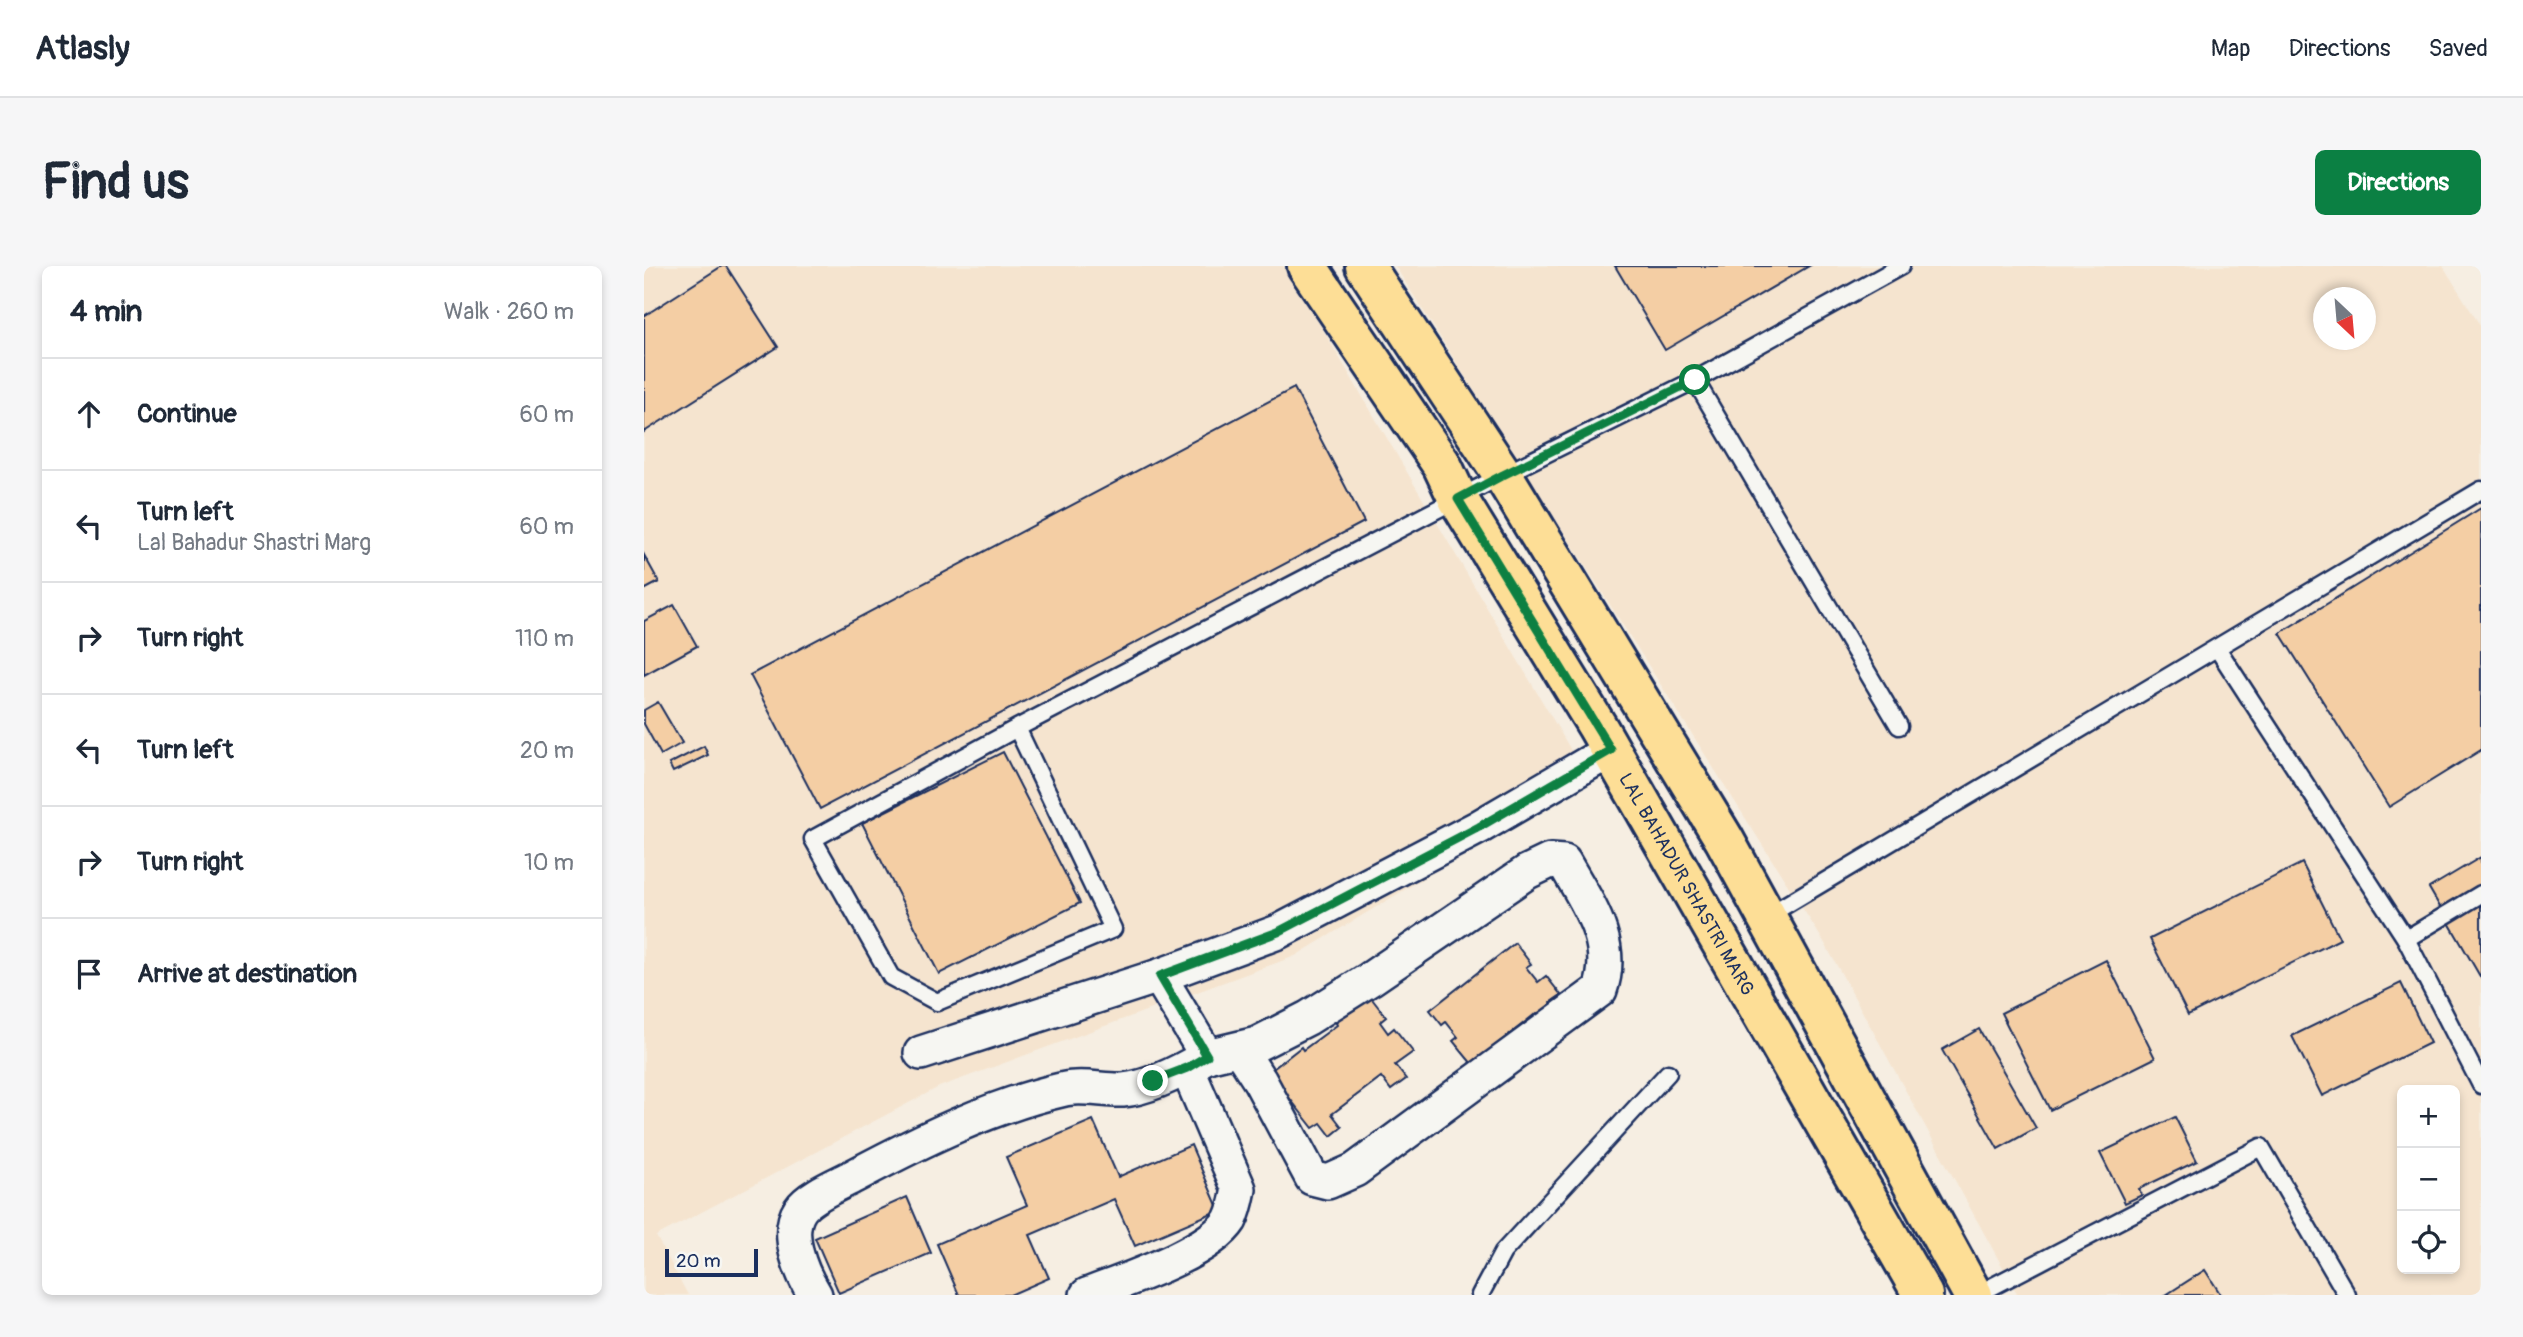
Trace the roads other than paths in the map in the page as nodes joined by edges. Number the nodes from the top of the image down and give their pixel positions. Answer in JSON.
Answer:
{"nodes":[{"id":1,"x":1307,"y":266,"type":"edge"},
{"id":2,"x":1365,"y":266,"type":"edge"},
{"id":3,"x":1901,"y":266,"type":"edge"},
{"id":4,"x":1695,"y":380,"type":"junction"},
{"id":5,"x":1503,"y":475,"type":"junction"},
{"id":6,"x":2481,"y":491,"type":"edge"},
{"id":7,"x":1458,"y":499,"type":"junction"},
{"id":8,"x":2217,"y":648,"type":"junction"},
{"id":9,"x":1899,"y":726,"type":"dead end"},
{"id":10,"x":1017,"y":728,"type":"junction"},
{"id":11,"x":1611,"y":750,"type":"junction"},
{"id":12,"x":2481,"y":894,"type":"edge"},
{"id":13,"x":1768,"y":916,"type":"junction"},
{"id":14,"x":2406,"y":939,"type":"junction"},
{"id":15,"x":1160,"y":976,"type":"junction"},
{"id":16,"x":1240,"y":1049,"type":"junction"},
{"id":17,"x":921,"y":1053,"type":"dead end"},
{"id":18,"x":1197,"y":1062,"type":"junction"},
{"id":19,"x":1668,"y":1073,"type":"dead end"},
{"id":20,"x":2481,"y":1084,"type":"edge"},
{"id":21,"x":1918,"y":1294,"type":"edge"},
{"id":22,"x":816,"y":1295,"type":"edge"},
{"id":23,"x":1087,"y":1295,"type":"edge"},
{"id":24,"x":1480,"y":1295,"type":"edge"},
{"id":25,"x":1975,"y":1295,"type":"edge"},
{"id":26,"x":2347,"y":1295,"type":"edge"}],
"edges":[{"from":1,"to":7,"type":"main road","name":"LAL BAHADUR SHASTRI MARG"},
{"from":2,"to":5,"type":"main road"},
{"from":3,"to":4,"type":"lane"},
{"from":4,"to":5,"type":"lane"},
{"from":4,"to":9,"type":"lane"},
{"from":5,"to":7,"type":"lane"},
{"from":5,"to":13,"type":"main road"},
{"from":6,"to":8,"type":"lane"},
{"from":7,"to":10,"type":"lane"},
{"from":7,"to":11,"type":"main road","name":"LAL BAHADUR SHASTRI MARG"},
{"from":8,"to":13,"type":"lane"},
{"from":8,"to":14,"type":"lane"},
{"from":10,"to":10,"type":"lane"},
{"from":11,"to":15,"type":"street"},
{"from":11,"to":21,"type":"main road","name":"LAL BAHADUR SHASTRI MARG"},
{"from":12,"to":14,"type":"lane"},
{"from":13,"to":25,"type":"main road"},
{"from":14,"to":20,"type":"lane"},
{"from":15,"to":17,"type":"street"},
{"from":15,"to":18,"type":"street"},
{"from":16,"to":16,"type":"street"},
{"from":16,"to":18,"type":"street"},
{"from":18,"to":22,"type":"street"},
{"from":18,"to":23,"type":"street"},
{"from":19,"to":24,"type":"lane"},
{"from":25,"to":26,"type":"lane"}]}
